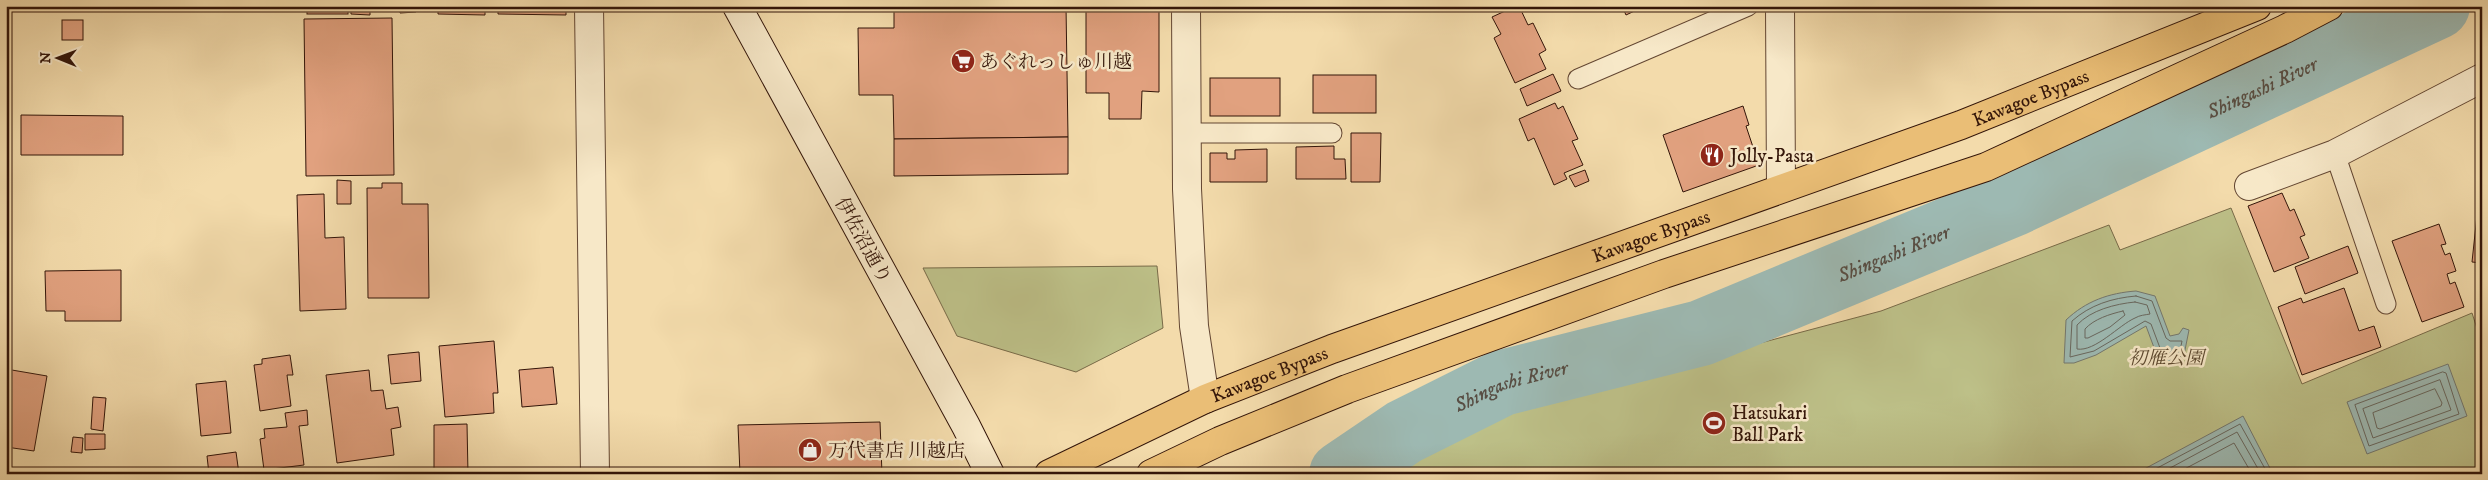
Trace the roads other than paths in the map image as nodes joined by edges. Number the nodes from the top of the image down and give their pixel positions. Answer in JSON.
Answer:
{"nodes":[{"id":1,"x":589,"y":6,"type":"edge"},
{"id":2,"x":737,"y":6,"type":"edge"},
{"id":3,"x":1186,"y":6,"type":"edge"},
{"id":4,"x":1748,"y":6,"type":"edge"},
{"id":5,"x":1780,"y":6,"type":"edge"},
{"id":6,"x":2257,"y":6,"type":"edge"},
{"id":7,"x":2329,"y":6,"type":"edge"},
{"id":8,"x":2482,"y":78,"type":"edge"},
{"id":9,"x":1578,"y":79,"type":"dead end"},
{"id":10,"x":1187,"y":133,"type":"junction"},
{"id":11,"x":1332,"y":133,"type":"dead end"},
{"id":12,"x":2335,"y":154,"type":"junction"},
{"id":13,"x":2249,"y":186,"type":"dead end"},
{"id":14,"x":1781,"y":188,"type":"junction"},
{"id":15,"x":2386,"y":304,"type":"dead end"},
{"id":16,"x":1205,"y":399,"type":"junction"},
{"id":17,"x":595,"y":474,"type":"edge"},
{"id":18,"x":990,"y":474,"type":"edge"},
{"id":19,"x":1049,"y":474,"type":"edge"},
{"id":20,"x":1151,"y":474,"type":"edge"}],
"edges":[{"from":1,"to":17,"type":"street"},
{"from":2,"to":18,"type":"street","name":"伊佐沼通り"},
{"from":3,"to":10,"type":"street"},
{"from":4,"to":9,"type":"lane"},
{"from":5,"to":14,"type":"street"},
{"from":6,"to":14,"type":"highway","name":"Kawagoe Bypass"},
{"from":7,"to":20,"type":"highway"},
{"from":8,"to":12,"type":"street"},
{"from":10,"to":11,"type":"lane"},
{"from":10,"to":16,"type":"street"},
{"from":12,"to":13,"type":"street"},
{"from":12,"to":15,"type":"lane"},
{"from":14,"to":16,"type":"highway","name":"Kawagoe Bypass"},
{"from":16,"to":19,"type":"highway","name":"Kawagoe Bypass"}]}
